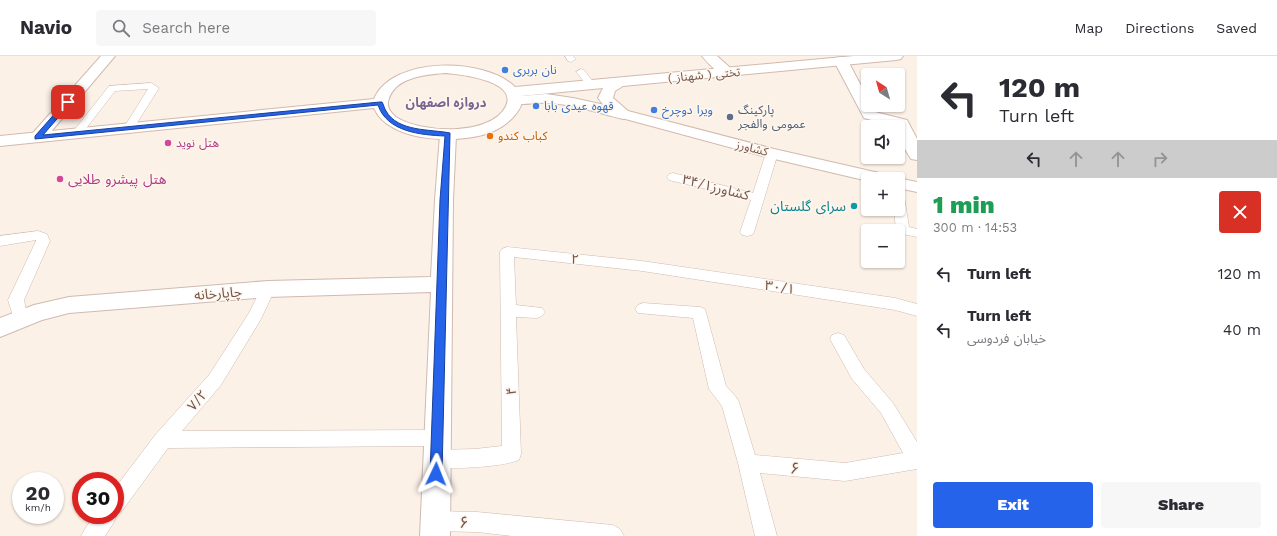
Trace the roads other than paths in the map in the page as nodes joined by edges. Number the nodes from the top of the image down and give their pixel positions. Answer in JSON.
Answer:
{"nodes":[{"id":1,"x":108,"y":56,"type":"edge"},
{"id":2,"x":709,"y":56,"type":"edge"},
{"id":3,"x":896,"y":56,"type":"edge"},
{"id":4,"x":850,"y":59,"type":"edge"},
{"id":5,"x":443,"y":62,"type":"edge"},
{"id":6,"x":581,"y":72,"type":"dead end"},
{"id":7,"x":729,"y":73,"type":"junction"},
{"id":8,"x":618,"y":83,"type":"junction"},
{"id":9,"x":591,"y":85,"type":"junction"},
{"id":10,"x":514,"y":96,"type":"junction"},
{"id":11,"x":380,"y":103,"type":"junction"},
{"id":12,"x":622,"y":114,"type":"junction"},
{"id":13,"x":128,"y":129,"type":"junction"},
{"id":14,"x":76,"y":133,"type":"junction"},
{"id":15,"x":448,"y":135,"type":"junction"},
{"id":16,"x":38,"y":137,"type":"junction"},
{"id":17,"x":0,"y":141,"type":"edge"},
{"id":18,"x":772,"y":153,"type":"junction"},
{"id":19,"x":917,"y":155,"type":"edge"},
{"id":20,"x":861,"y":174,"type":"edge"},
{"id":21,"x":673,"y":177,"type":"dead end"},
{"id":22,"x":905,"y":184,"type":"edge"},
{"id":23,"x":917,"y":187,"type":"edge"},
{"id":24,"x":759,"y":198,"type":"junction"},
{"id":25,"x":901,"y":216,"type":"edge"},
{"id":26,"x":747,"y":232,"type":"dead end"},
{"id":27,"x":917,"y":233,"type":"edge"},
{"id":28,"x":0,"y":241,"type":"edge"},
{"id":29,"x":507,"y":252,"type":"joint"},
{"id":30,"x":642,"y":266,"type":"joint"},
{"id":31,"x":441,"y":284,"type":"junction"},
{"id":32,"x":268,"y":289,"type":"junction"},
{"id":33,"x":643,"y":309,"type":"dead end"},
{"id":34,"x":509,"y":310,"type":"junction"},
{"id":35,"x":917,"y":310,"type":"edge"},
{"id":36,"x":537,"y":312,"type":"dead end"},
{"id":37,"x":20,"y":318,"type":"junction"},
{"id":38,"x":0,"y":328,"type":"edge"},
{"id":39,"x":838,"y":339,"type":"dead end"},
{"id":40,"x":163,"y":440,"type":"junction"},
{"id":41,"x":437,"y":448,"type":"junction"},
{"id":42,"x":917,"y":460,"type":"edge"},
{"id":43,"x":748,"y":463,"type":"junction"},
{"id":44,"x":124,"y":492,"type":"edge"},
{"id":45,"x":101,"y":524,"type":"edge"},
{"id":46,"x":435,"y":529,"type":"edge"},
{"id":47,"x":92,"y":536,"type":"edge"},
{"id":48,"x":613,"y":536,"type":"edge"},
{"id":49,"x":766,"y":536,"type":"edge"}],
"edges":[{"from":1,"to":16,"type":"street"},
{"from":2,"to":7,"type":"street"},
{"from":3,"to":4,"type":"street","name":"تختی ( شهناز )"},
{"from":4,"to":7,"type":"street","name":"تختی ( شهناز )"},
{"from":4,"to":19,"type":"street"},
{"from":5,"to":10,"type":"street"},
{"from":5,"to":11,"type":"street"},
{"from":6,"to":9,"type":"lane"},
{"from":7,"to":8,"type":"street","name":"تختی ( شهناز )"},
{"from":8,"to":9,"type":"street","name":"تختی ( شهناز )"},
{"from":8,"to":12,"type":"street"},
{"from":9,"to":10,"type":"street","name":"تختی ( شهناز )"},
{"from":10,"to":12,"type":"street","name":"کشاورز"},
{"from":10,"to":15,"type":"street"},
{"from":11,"to":13,"type":"street"},
{"from":11,"to":15,"type":"street"},
{"from":12,"to":18,"type":"street","name":"کشاورز"},
{"from":13,"to":14,"type":"street"},
{"from":13,"to":14,"type":"lane"},
{"from":14,"to":16,"type":"street"},
{"from":15,"to":31,"type":"street"},
{"from":16,"to":17,"type":"street"},
{"from":18,"to":20,"type":"street","name":"کشاورز"},
{"from":18,"to":24,"type":"lane"},
{"from":21,"to":24,"type":"lane","name":"کشاورز۳۴/۱"},
{"from":22,"to":23,"type":"street"},
{"from":24,"to":26,"type":"lane"},
{"from":25,"to":27,"type":"lane"},
{"from":28,"to":37,"type":"lane"},
{"from":29,"to":30,"type":"lane","name":"۲"},
{"from":29,"to":34,"type":"lane","name":"۴"},
{"from":30,"to":35,"type":"lane","name":"۳۰/۱"},
{"from":31,"to":32,"type":"street","name":"چاپارخانه"},
{"from":31,"to":41,"type":"street"},
{"from":32,"to":37,"type":"street","name":"چاپارخانه"},
{"from":32,"to":40,"type":"lane","name":"۷/۲"},
{"from":33,"to":43,"type":"lane"},
{"from":34,"to":36,"type":"lane"},
{"from":34,"to":41,"type":"lane","name":"۴"},
{"from":37,"to":38,"type":"street","name":"چاپارخانه"},
{"from":39,"to":42,"type":"lane","name":"۶"},
{"from":40,"to":41,"type":"lane"},
{"from":40,"to":44,"type":"lane","name":"۷/۲"},
{"from":41,"to":46,"type":"street"},
{"from":42,"to":43,"type":"lane","name":"۶"},
{"from":43,"to":49,"type":"lane"},
{"from":45,"to":47,"type":"lane"},
{"from":46,"to":48,"type":"lane","name":"۶"}]}
